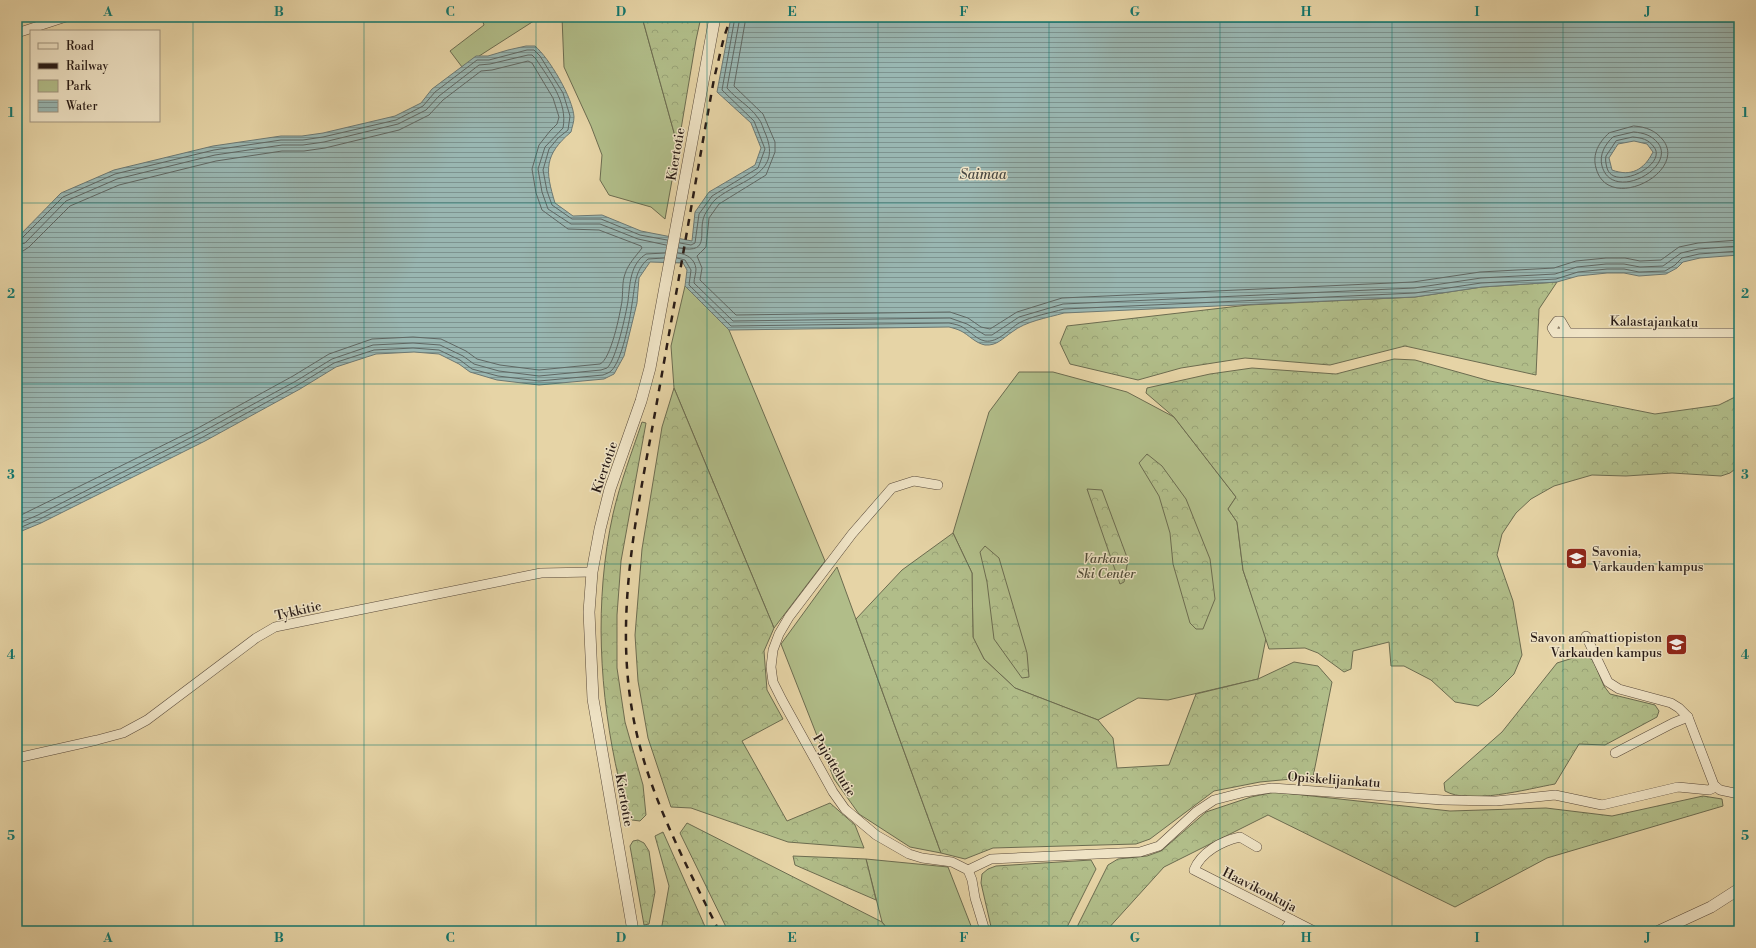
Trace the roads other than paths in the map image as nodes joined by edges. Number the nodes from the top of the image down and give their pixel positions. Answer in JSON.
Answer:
{"nodes":[{"id":1,"x":66,"y":17,"type":"edge"},
{"id":2,"x":715,"y":17,"type":"edge"},
{"id":3,"x":17,"y":34,"type":"edge"},
{"id":4,"x":1568,"y":333,"type":"dead end"},
{"id":5,"x":1739,"y":333,"type":"edge"},
{"id":6,"x":938,"y":485,"type":"dead end"},
{"id":7,"x":592,"y":572,"type":"junction"},
{"id":8,"x":1586,"y":636,"type":"dead end"},
{"id":9,"x":1688,"y":717,"type":"junction"},
{"id":10,"x":1615,"y":753,"type":"dead end"},
{"id":11,"x":17,"y":758,"type":"edge"},
{"id":12,"x":1716,"y":787,"type":"junction"},
{"id":13,"x":1739,"y":794,"type":"edge"},
{"id":14,"x":1257,"y":848,"type":"dead end"},
{"id":15,"x":968,"y":870,"type":"junction"},
{"id":16,"x":1739,"y":889,"type":"edge"},
{"id":17,"x":1292,"y":920,"type":"junction"},
{"id":18,"x":633,"y":931,"type":"edge"},
{"id":19,"x":985,"y":931,"type":"edge"},
{"id":20,"x":1284,"y":931,"type":"edge"},
{"id":21,"x":1314,"y":931,"type":"edge"},
{"id":22,"x":1660,"y":931,"type":"edge"}],
"edges":[{"from":1,"to":3,"type":"street"},
{"from":2,"to":7,"type":"street","name":"Kiertotie"},
{"from":4,"to":5,"type":"street","name":"Kalastajankatu"},
{"from":6,"to":15,"type":"street","name":"Pujottelutie"},
{"from":7,"to":11,"type":"street","name":"Tykkitie"},
{"from":7,"to":18,"type":"street","name":"Kiertotie"},
{"from":8,"to":9,"type":"street"},
{"from":9,"to":10,"type":"street"},
{"from":9,"to":12,"type":"street"},
{"from":12,"to":13,"type":"street"},
{"from":12,"to":15,"type":"street","name":"Opiskelijankatu"},
{"from":14,"to":17,"type":"street","name":"Haavikonkuja"},
{"from":15,"to":19,"type":"street"},
{"from":16,"to":22,"type":"street"},
{"from":17,"to":20,"type":"street"},
{"from":17,"to":21,"type":"street","name":"Haavikonkuja"}]}
